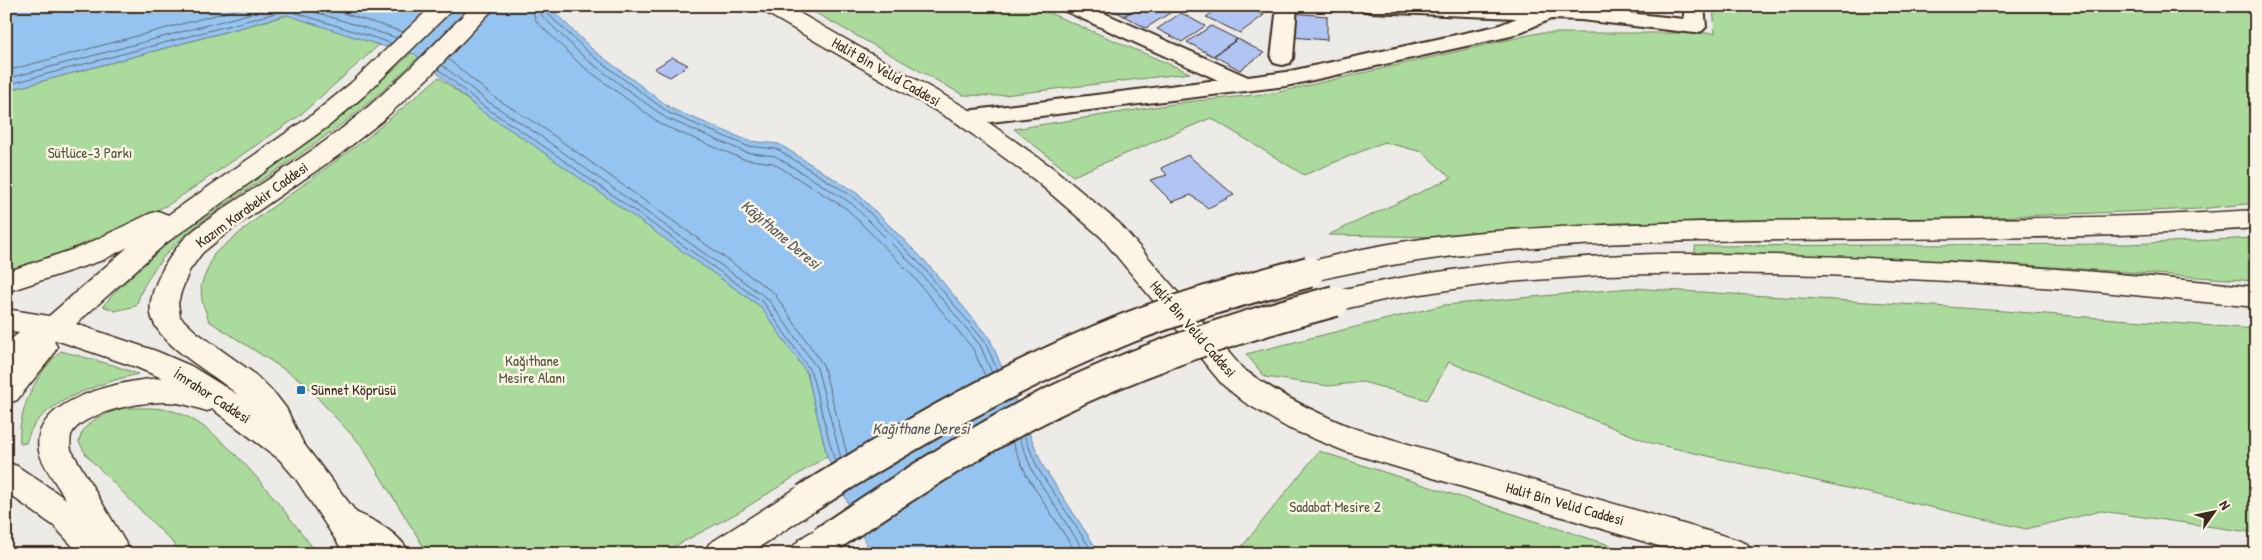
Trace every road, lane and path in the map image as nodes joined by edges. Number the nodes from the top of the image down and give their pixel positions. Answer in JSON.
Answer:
{"nodes":[{"id":1,"x":445,"y":6,"type":"edge"},
{"id":2,"x":485,"y":6,"type":"edge"},
{"id":3,"x":772,"y":6,"type":"edge"},
{"id":4,"x":1070,"y":6,"type":"edge"},
{"id":5,"x":1287,"y":6,"type":"edge"},
{"id":6,"x":1370,"y":6,"type":"edge"},
{"id":7,"x":1469,"y":8,"type":"edge"},
{"id":8,"x":1548,"y":13,"type":"junction"},
{"id":9,"x":1695,"y":16,"type":"edge"},
{"id":10,"x":1282,"y":58,"type":"dead end"},
{"id":11,"x":1245,"y":84,"type":"junction"},
{"id":12,"x":966,"y":118,"type":"junction"},
{"id":13,"x":222,"y":189,"type":"junction"},
{"id":14,"x":2256,"y":219,"type":"edge"},
{"id":15,"x":6,"y":282,"type":"edge"},
{"id":16,"x":2256,"y":297,"type":"edge"},
{"id":17,"x":6,"y":320,"type":"edge"},
{"id":18,"x":54,"y":328,"type":"junction"},
{"id":19,"x":6,"y":360,"type":"edge"},
{"id":20,"x":6,"y":392,"type":"edge"},
{"id":21,"x":230,"y":405,"type":"junction"},
{"id":22,"x":290,"y":450,"type":"junction"},
{"id":23,"x":6,"y":475,"type":"edge"},
{"id":24,"x":344,"y":522,"type":"junction"},
{"id":25,"x":815,"y":547,"type":"edge"},
{"id":26,"x":102,"y":554,"type":"edge"},
{"id":27,"x":115,"y":554,"type":"edge"},
{"id":28,"x":363,"y":554,"type":"edge"},
{"id":29,"x":393,"y":554,"type":"edge"},
{"id":30,"x":722,"y":554,"type":"edge"},
{"id":31,"x":1735,"y":554,"type":"edge"}],
"edges":[{"from":1,"to":13,"type":"main road","name":"Kazım Karabekir Caddesi"},
{"from":2,"to":22,"type":"main road","name":"Kazım Karabekir Caddesi"},
{"from":3,"to":12,"type":"main road","name":"Halit Bin Velid Caddesi"},
{"from":4,"to":11,"type":"street"},
{"from":5,"to":10,"type":"street"},
{"from":6,"to":7,"type":"street"},
{"from":7,"to":8,"type":"street"},
{"from":8,"to":9,"type":"street"},
{"from":8,"to":11,"type":"street"},
{"from":11,"to":12,"type":"street"},
{"from":12,"to":31,"type":"main road","name":"Halit Bin Velid Caddesi"},
{"from":13,"to":15,"type":"main road"},
{"from":13,"to":18,"type":"main road","name":"Kazım Karabekir Caddesi"},
{"from":14,"to":30,"type":"main road","bridge":true},
{"from":16,"to":25,"type":"main road","bridge":true},
{"from":17,"to":18,"type":"main road","name":"İmrahor Caddesi"},
{"from":18,"to":19,"type":"main road"},
{"from":18,"to":20,"type":"main road"},
{"from":18,"to":21,"type":"main road","name":"İmrahor Caddesi"},
{"from":21,"to":22,"type":"main road","name":"İmrahor Caddesi"},
{"from":21,"to":27,"type":"main road"},
{"from":22,"to":24,"type":"main road","name":"İmrahor Caddesi"},
{"from":23,"to":26,"type":"main road"},
{"from":24,"to":28,"type":"main road","name":"İmrahor Caddesi"},
{"from":24,"to":29,"type":"main road"}]}
